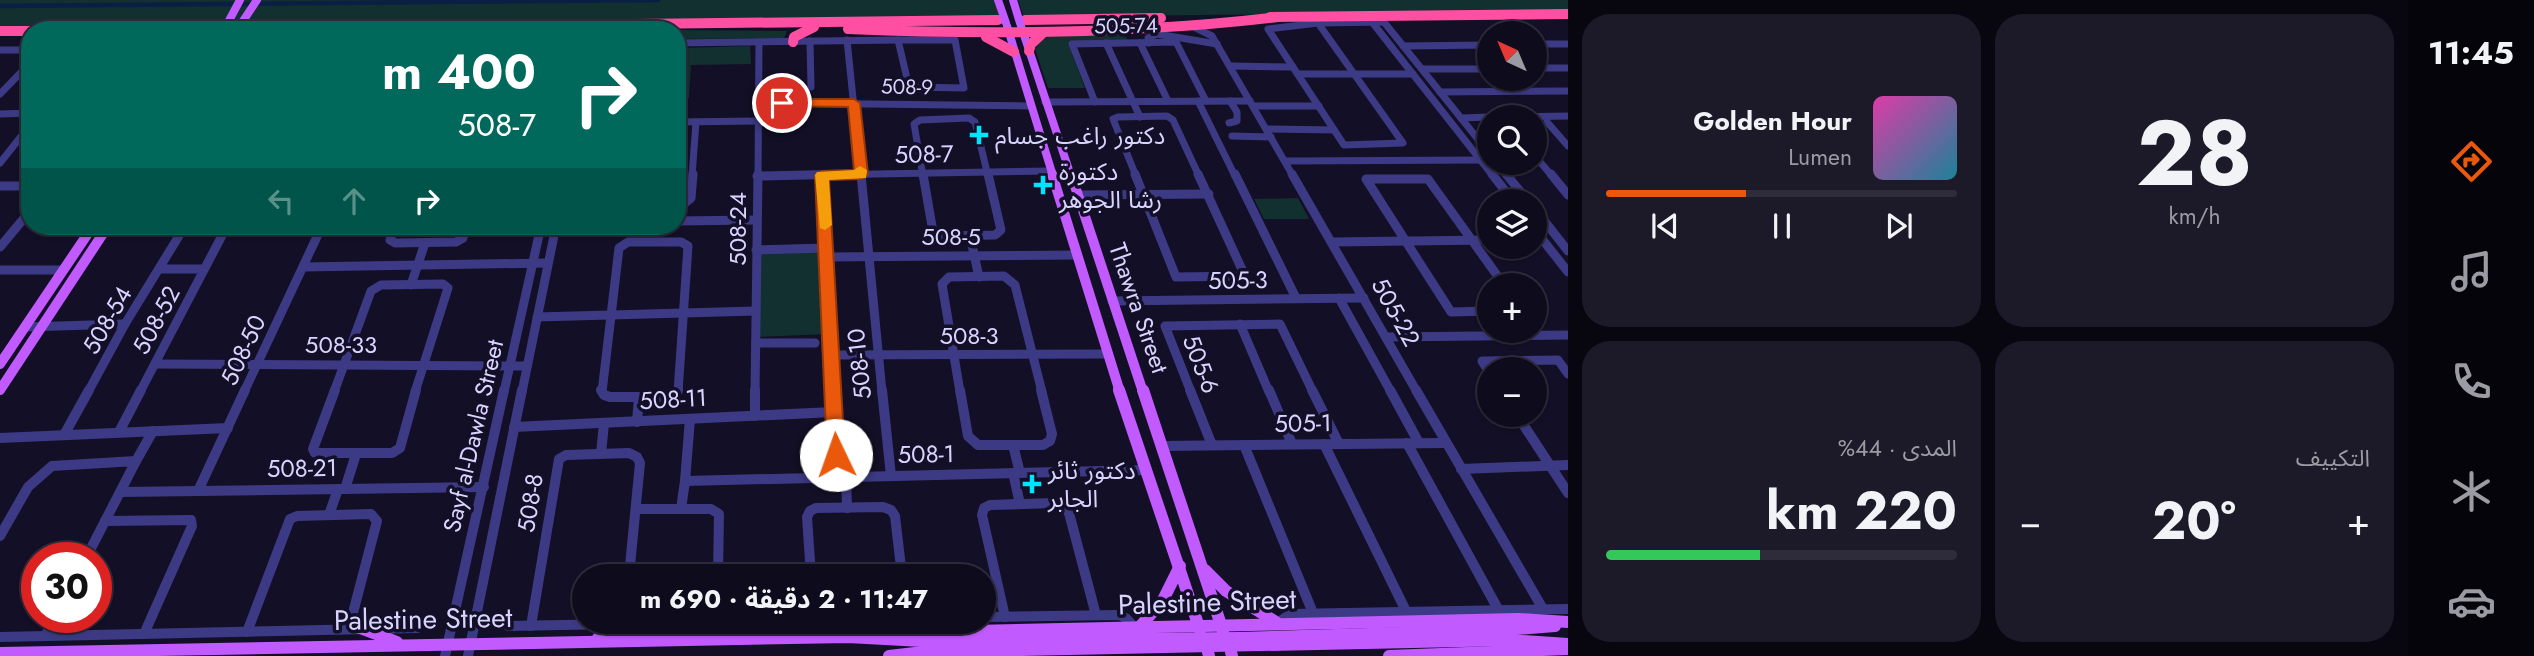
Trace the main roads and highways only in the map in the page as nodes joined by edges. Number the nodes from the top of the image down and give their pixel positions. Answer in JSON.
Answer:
{"nodes":[{"id":1,"x":240,"y":0,"type":"edge"},
{"id":2,"x":257,"y":0,"type":"edge"},
{"id":3,"x":998,"y":0,"type":"edge"},
{"id":4,"x":1013,"y":0,"type":"edge"},
{"id":5,"x":1568,"y":14,"type":"edge"},
{"id":6,"x":1278,"y":17,"type":"junction"},
{"id":7,"x":229,"y":21,"type":"edge"},
{"id":8,"x":243,"y":21,"type":"edge"},
{"id":9,"x":733,"y":22,"type":"junction"},
{"id":10,"x":686,"y":23,"type":"edge"},
{"id":11,"x":776,"y":26,"type":"junction"},
{"id":12,"x":814,"y":27,"type":"junction"},
{"id":13,"x":1015,"y":28,"type":"junction"},
{"id":14,"x":0,"y":31,"type":"edge"},
{"id":15,"x":21,"y":31,"type":"edge"},
{"id":16,"x":1044,"y":32,"type":"junction"},
{"id":17,"x":968,"y":34,"type":"junction"},
{"id":18,"x":794,"y":39,"type":"joint"},
{"id":19,"x":1030,"y":51,"type":"junction"},
{"id":20,"x":1014,"y":52,"type":"junction"},
{"id":21,"x":87,"y":235,"type":"edge"},
{"id":22,"x":102,"y":235,"type":"edge"},
{"id":23,"x":0,"y":364,"type":"edge"},
{"id":24,"x":0,"y":390,"type":"edge"},
{"id":25,"x":1146,"y":401,"type":"junction"},
{"id":26,"x":1123,"y":402,"type":"junction"},
{"id":27,"x":1180,"y":566,"type":"junction"},
{"id":28,"x":1202,"y":567,"type":"junction"},
{"id":29,"x":1568,"y":623,"type":"edge"},
{"id":30,"x":1278,"y":624,"type":"junction"},
{"id":31,"x":354,"y":628,"type":"road end"},
{"id":32,"x":1200,"y":628,"type":"junction"},
{"id":33,"x":1222,"y":628,"type":"junction"},
{"id":34,"x":1137,"y":629,"type":"junction"},
{"id":35,"x":610,"y":634,"type":"edge"},
{"id":36,"x":1505,"y":635,"type":"junction"},
{"id":37,"x":848,"y":637,"type":"junction"},
{"id":38,"x":590,"y":642,"type":"junction"},
{"id":39,"x":399,"y":643,"type":"junction"},
{"id":40,"x":1568,"y":644,"type":"edge"},
{"id":41,"x":923,"y":647,"type":"junction"},
{"id":42,"x":447,"y":649,"type":"edge"},
{"id":43,"x":470,"y":649,"type":"edge"},
{"id":44,"x":1568,"y":649,"type":"edge"},
{"id":45,"x":0,"y":653,"type":"edge"},
{"id":46,"x":889,"y":656,"type":"edge"},
{"id":47,"x":1389,"y":656,"type":"edge"}],
"edges":[{"from":1,"to":7,"type":"main road"},
{"from":2,"to":8,"type":"main road"},
{"from":3,"to":13,"type":"main road","name":"Thawra Street","bridge":true},
{"from":4,"to":13,"type":"main road","name":"Thawra Street","bridge":true},
{"from":5,"to":6,"type":"highway"},
{"from":6,"to":13,"type":"highway"},
{"from":6,"to":16,"type":"highway"},
{"from":9,"to":10,"type":"highway","bridge":true},
{"from":9,"to":11,"type":"highway"},
{"from":9,"to":13,"type":"highway"},
{"from":11,"to":12,"type":"highway"},
{"from":11,"to":18,"type":"highway"},
{"from":12,"to":17,"type":"highway"},
{"from":12,"to":18,"type":"highway"},
{"from":13,"to":16,"type":"highway"},
{"from":13,"to":17,"type":"highway"},
{"from":13,"to":19,"type":"main road","name":"Thawra Street"},
{"from":13,"to":20,"type":"main road","name":"Thawra Street"},
{"from":14,"to":15,"type":"highway"},
{"from":16,"to":19,"type":"highway"},
{"from":17,"to":20,"type":"highway"},
{"from":19,"to":25,"type":"main road","name":"Thawra Street"},
{"from":20,"to":26,"type":"main road","name":"Thawra Street"},
{"from":21,"to":23,"type":"main road"},
{"from":22,"to":24,"type":"main road"},
{"from":25,"to":26,"type":"main road"},
{"from":25,"to":28,"type":"main road","name":"Thawra Street"},
{"from":26,"to":27,"type":"main road","name":"Thawra Street"},
{"from":27,"to":32,"type":"main road","name":"Thawra Street"},
{"from":27,"to":34,"type":"main road"},
{"from":28,"to":30,"type":"main road"},
{"from":28,"to":33,"type":"main road","name":"Thawra Street"},
{"from":29,"to":30,"type":"main road","name":"Palestine Street"},
{"from":29,"to":36,"type":"main road","name":"Palestine Street"},
{"from":30,"to":33,"type":"main road","name":"Palestine Street"},
{"from":31,"to":39,"type":"main road"},
{"from":32,"to":33,"type":"main road","name":"Palestine Street"},
{"from":32,"to":34,"type":"main road","name":"Palestine Street"},
{"from":34,"to":37,"type":"main road","name":"Palestine Street"},
{"from":35,"to":38,"type":"main road"},
{"from":36,"to":40,"type":"main road","name":"Palestine Street"},
{"from":36,"to":41,"type":"main road","name":"Palestine Street","bridge":true},
{"from":37,"to":38,"type":"main road","name":"Palestine Street"},
{"from":37,"to":41,"type":"main road","name":"Palestine Street"},
{"from":38,"to":43,"type":"main road","name":"Palestine Street"},
{"from":39,"to":42,"type":"main road","name":"Palestine Street"},
{"from":39,"to":45,"type":"main road","name":"Palestine Street"},
{"from":41,"to":46,"type":"main road","name":"Palestine Street"},
{"from":42,"to":43,"type":"main road","name":"Palestine Street"},
{"from":44,"to":47,"type":"main road"}]}
